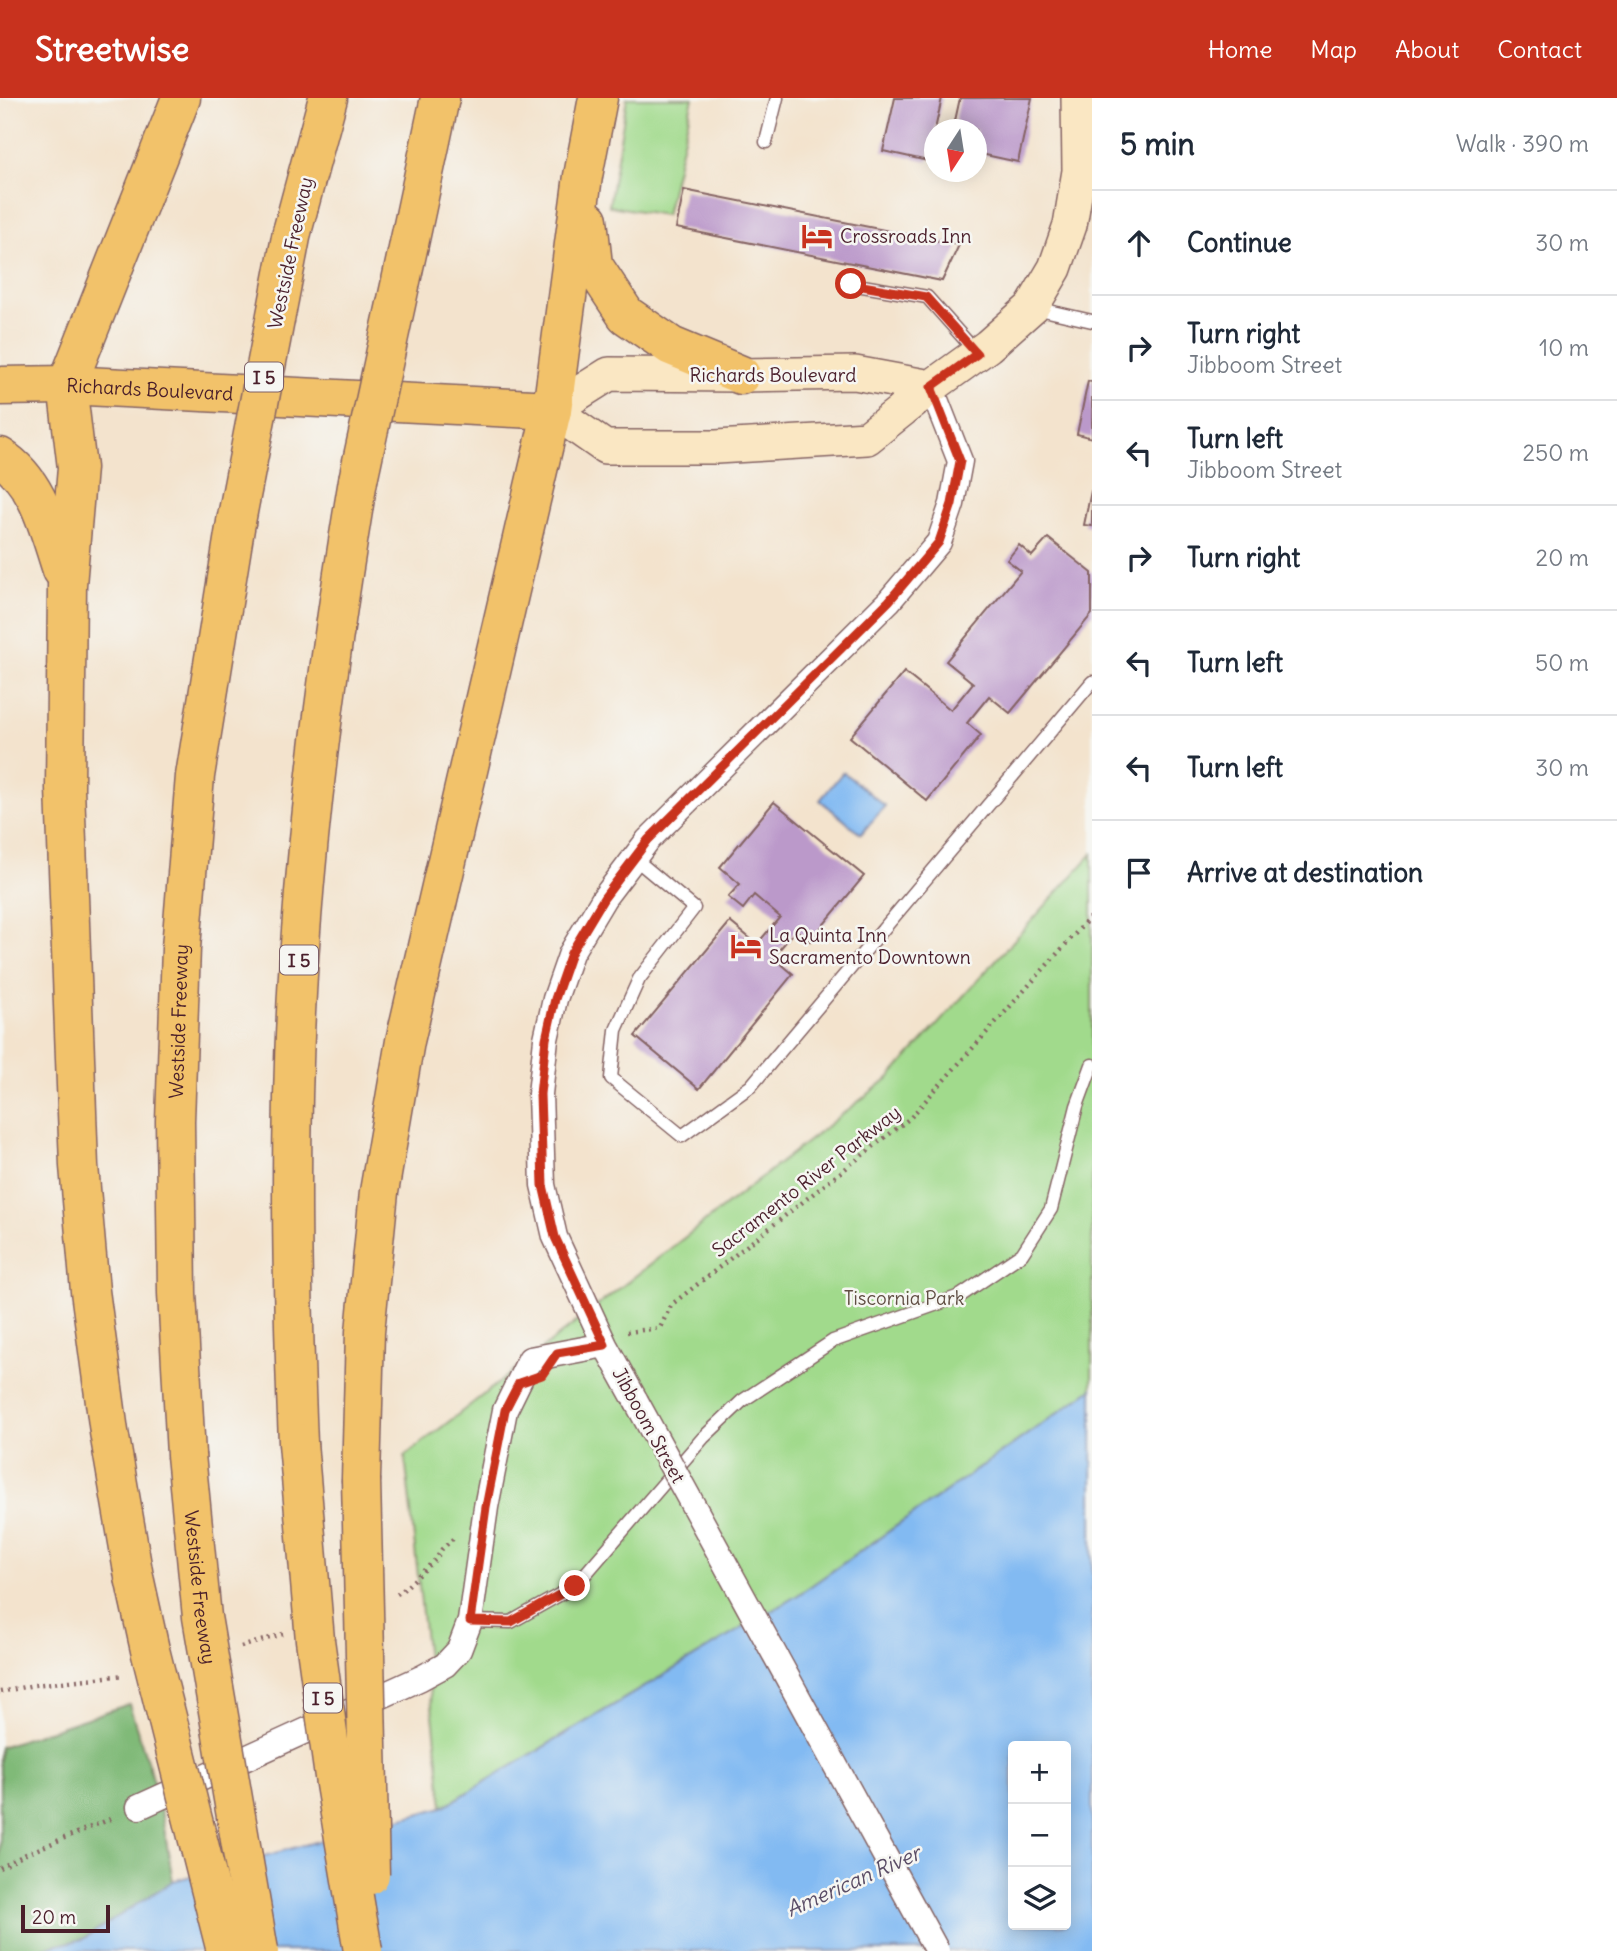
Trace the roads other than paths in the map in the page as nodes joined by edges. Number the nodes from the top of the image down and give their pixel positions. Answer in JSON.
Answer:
{"nodes":[{"id":1,"x":181,"y":98,"type":"edge"},
{"id":2,"x":328,"y":98,"type":"edge"},
{"id":3,"x":440,"y":98,"type":"edge"},
{"id":4,"x":597,"y":98,"type":"edge"},
{"id":5,"x":777,"y":98,"type":"edge"},
{"id":6,"x":1078,"y":98,"type":"edge"},
{"id":7,"x":765,"y":142,"type":"dead end"},
{"id":8,"x":583,"y":176,"type":"junction"},
{"id":9,"x":851,"y":284,"type":"dead end"},
{"id":10,"x":1032,"y":307,"type":"junction"},
{"id":11,"x":1092,"y":321,"type":"edge"},
{"id":12,"x":977,"y":354,"type":"junction"},
{"id":13,"x":741,"y":375,"type":"junction"},
{"id":14,"x":67,"y":385,"type":"junction"},
{"id":15,"x":0,"y":386,"type":"edge"},
{"id":16,"x":931,"y":387,"type":"junction"},
{"id":17,"x":552,"y":410,"type":"junction"},
{"id":18,"x":0,"y":457,"type":"edge"},
{"id":19,"x":67,"y":585,"type":"junction"},
{"id":20,"x":1092,"y":682,"type":"edge"},
{"id":21,"x":634,"y":858,"type":"junction"},
{"id":22,"x":1092,"y":1065,"type":"edge"},
{"id":23,"x":605,"y":1345,"type":"junction"},
{"id":24,"x":470,"y":1621,"type":"junction"},
{"id":25,"x":139,"y":1807,"type":"road end"},
{"id":26,"x":226,"y":1951,"type":"edge"},
{"id":27,"x":259,"y":1951,"type":"edge"},
{"id":28,"x":363,"y":1951,"type":"edge"},
{"id":29,"x":372,"y":1951,"type":"edge"},
{"id":30,"x":936,"y":1951,"type":"edge"}],
"edges":[{"from":1,"to":14,"type":"main road"},
{"from":2,"to":27,"type":"main road","name":"Westside Freeway","number":"I 5","bridge":true},
{"from":3,"to":28,"type":"main road","number":"I 5","bridge":true},
{"from":4,"to":8,"type":"main road"},
{"from":5,"to":7,"type":"lane"},
{"from":6,"to":10,"type":"street"},
{"from":8,"to":13,"type":"main road"},
{"from":8,"to":17,"type":"main road"},
{"from":9,"to":12,"type":"lane"},
{"from":10,"to":11,"type":"lane"},
{"from":10,"to":12,"type":"street"},
{"from":12,"to":16,"type":"street"},
{"from":13,"to":16,"type":"street","name":"Richards Boulevard"},
{"from":13,"to":17,"type":"street","name":"Richards Boulevard"},
{"from":14,"to":15,"type":"main road","name":"Richards Boulevard"},
{"from":14,"to":17,"type":"main road","name":"Richards Boulevard"},
{"from":14,"to":19,"type":"main road"},
{"from":16,"to":17,"type":"street"},
{"from":16,"to":21,"type":"street","name":"Jibboom Street"},
{"from":17,"to":29,"type":"main road","bridge":true},
{"from":18,"to":19,"type":"main road"},
{"from":19,"to":26,"type":"main road","bridge":true},
{"from":20,"to":21,"type":"lane"},
{"from":21,"to":23,"type":"street","name":"Jibboom Street"},
{"from":22,"to":24,"type":"lane"},
{"from":23,"to":24,"type":"street"},
{"from":23,"to":30,"type":"street","name":"Jibboom Street","bridge":true},
{"from":24,"to":25,"type":"street"}]}
